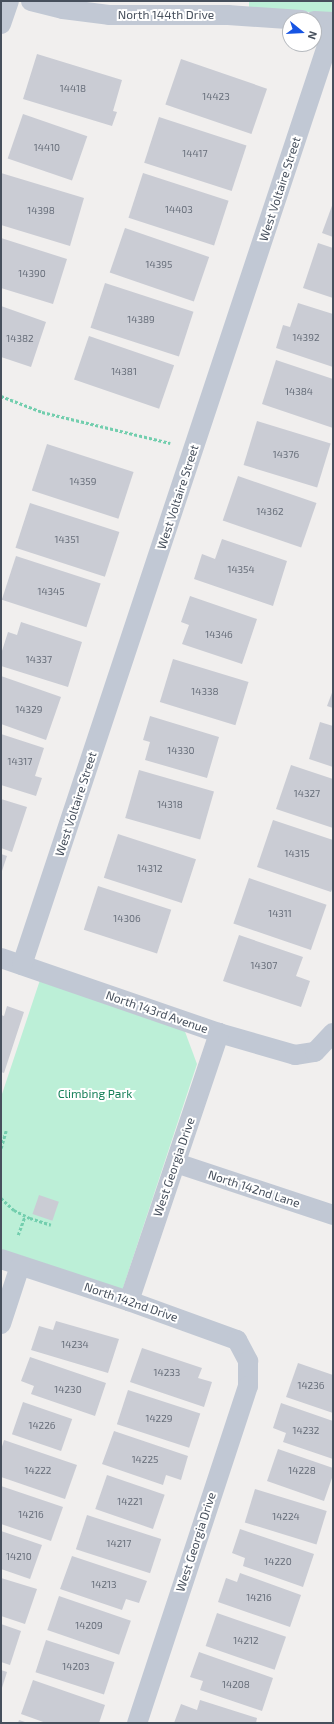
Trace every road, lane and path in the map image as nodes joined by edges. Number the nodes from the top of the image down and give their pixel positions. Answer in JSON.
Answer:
{"nodes":[{"id":1,"x":9,"y":1,"type":"edge"},
{"id":2,"x":31,"y":1,"type":"edge"},
{"id":3,"x":282,"y":19,"type":"edge"},
{"id":4,"x":322,"y":21,"type":"edge"},
{"id":5,"x":333,"y":22,"type":"edge"},
{"id":6,"x":1,"y":24,"type":"edge"},
{"id":7,"x":333,"y":28,"type":"edge"},
{"id":8,"x":1,"y":396,"type":"edge"},
{"id":9,"x":170,"y":443,"type":"dead end"},
{"id":10,"x":1,"y":958,"type":"edge"},
{"id":11,"x":22,"y":965,"type":"junction"},
{"id":12,"x":333,"y":1032,"type":"edge"},
{"id":13,"x":219,"y":1033,"type":"junction"},
{"id":14,"x":6,"y":1132,"type":"dead end"},
{"id":15,"x":1,"y":1148,"type":"edge"},
{"id":16,"x":176,"y":1163,"type":"junction"},
{"id":17,"x":1,"y":1198,"type":"edge"},
{"id":18,"x":333,"y":1215,"type":"edge"},
{"id":19,"x":24,"y":1216,"type":"junction"},
{"id":20,"x":51,"y":1225,"type":"dead end"},
{"id":21,"x":18,"y":1235,"type":"dead end"},
{"id":22,"x":1,"y":1259,"type":"edge"},
{"id":23,"x":20,"y":1266,"type":"junction"},
{"id":24,"x":129,"y":1301,"type":"junction"},
{"id":25,"x":1,"y":1324,"type":"edge"},
{"id":26,"x":248,"y":1361,"type":"joint"},
{"id":27,"x":137,"y":1723,"type":"edge"}],
"edges":[{"from":1,"to":6,"type":"street"},
{"from":2,"to":3,"type":"street","name":"North 144th Drive"},
{"from":4,"to":5,"type":"street"},
{"from":7,"to":11,"type":"street","name":"West Voltaire Street"},
{"from":8,"to":9,"type":"path"},
{"from":10,"to":11,"type":"street","name":"North 143rd Avenue"},
{"from":11,"to":13,"type":"street","name":"North 143rd Avenue"},
{"from":12,"to":13,"type":"street","name":"North 143rd Avenue"},
{"from":13,"to":16,"type":"street","name":"West Georgia Drive"},
{"from":14,"to":15,"type":"path"},
{"from":16,"to":18,"type":"street","name":"North 142nd Lane"},
{"from":16,"to":24,"type":"street","name":"West Georgia Drive"},
{"from":17,"to":19,"type":"path"},
{"from":19,"to":20,"type":"path"},
{"from":19,"to":21,"type":"path"},
{"from":22,"to":23,"type":"street","name":"North 142nd Drive"},
{"from":23,"to":24,"type":"street","name":"North 142nd Drive"},
{"from":23,"to":25,"type":"street"},
{"from":24,"to":26,"type":"street","name":"North 142nd Drive"},
{"from":26,"to":27,"type":"street","name":"West Georgia Drive"}]}
